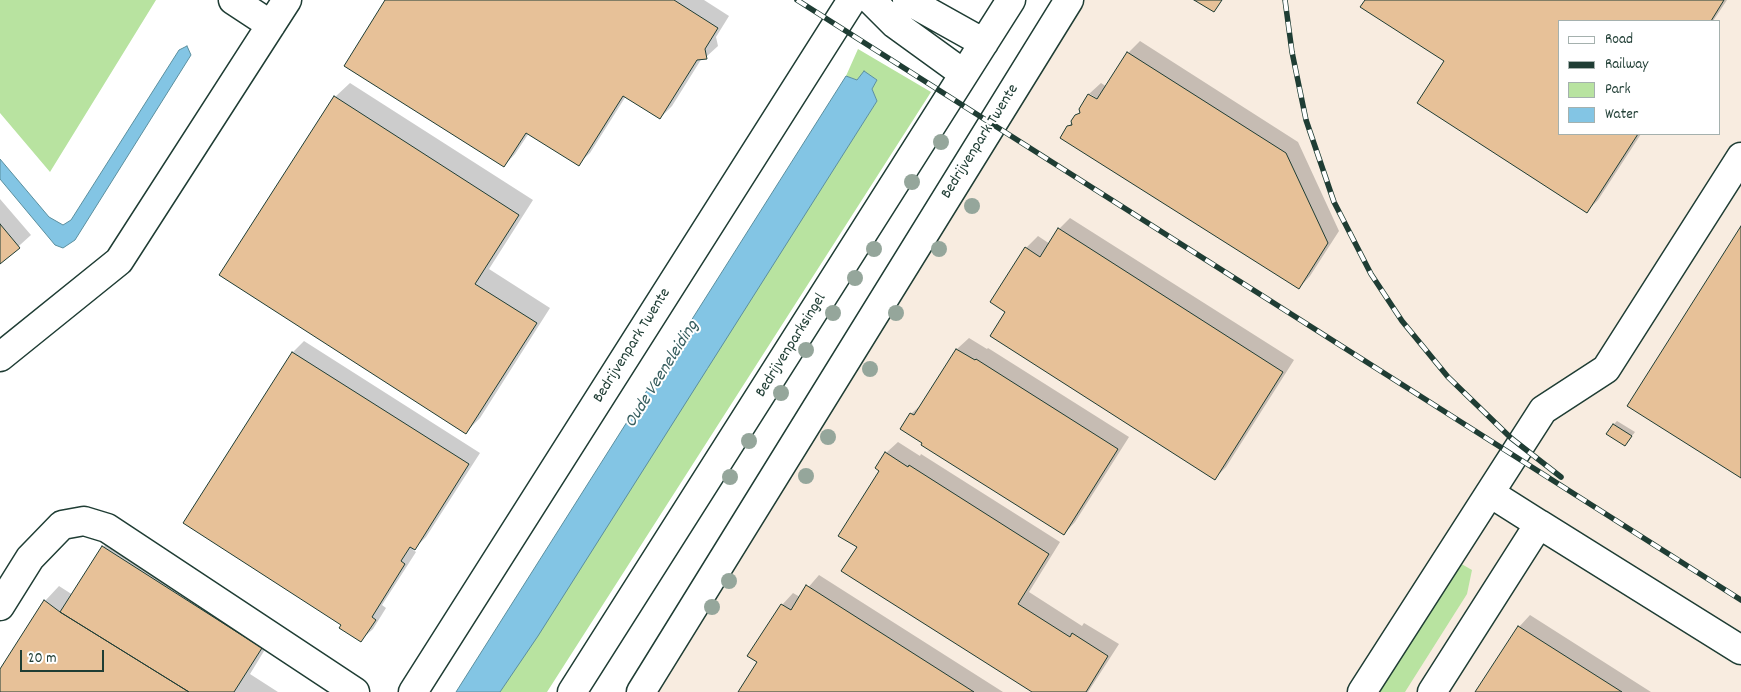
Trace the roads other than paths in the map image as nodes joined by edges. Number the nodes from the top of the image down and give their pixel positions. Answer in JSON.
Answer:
{"nodes":[{"id":1,"x":234,"y":0,"type":"edge"},
{"id":2,"x":287,"y":0,"type":"edge"},
{"id":3,"x":852,"y":0,"type":"edge"},
{"id":4,"x":871,"y":0,"type":"edge"},
{"id":5,"x":906,"y":0,"type":"edge"},
{"id":6,"x":1011,"y":0,"type":"edge"},
{"id":7,"x":1069,"y":0,"type":"edge"},
{"id":8,"x":271,"y":25,"type":"junction"},
{"id":9,"x":984,"y":43,"type":"junction"},
{"id":10,"x":964,"y":74,"type":"junction"},
{"id":11,"x":1741,"y":157,"type":"edge"},
{"id":12,"x":1,"y":356,"type":"edge"},
{"id":13,"x":1490,"y":493,"type":"junction"},
{"id":14,"x":1539,"y":524,"type":"junction"},
{"id":15,"x":0,"y":606,"type":"edge"},
{"id":16,"x":1741,"y":650,"type":"edge"},
{"id":17,"x":354,"y":692,"type":"edge"},
{"id":18,"x":413,"y":692,"type":"edge"},
{"id":19,"x":572,"y":692,"type":"edge"},
{"id":20,"x":641,"y":692,"type":"edge"},
{"id":21,"x":1362,"y":692,"type":"edge"},
{"id":22,"x":1432,"y":692,"type":"edge"}],
"edges":[{"from":1,"to":8,"type":"street"},
{"from":2,"to":8,"type":"street"},
{"from":3,"to":18,"type":"street","name":"Bedrijvenpark Twente"},
{"from":4,"to":10,"type":"street"},
{"from":5,"to":9,"type":"street"},
{"from":6,"to":9,"type":"street","name":"Bedrijvenparksingel"},
{"from":7,"to":20,"type":"street","name":"Bedrijvenpark Twente"},
{"from":8,"to":12,"type":"street"},
{"from":9,"to":10,"type":"street","name":"Bedrijvenparksingel"},
{"from":10,"to":19,"type":"street","name":"Bedrijvenparksingel"},
{"from":11,"to":13,"type":"street"},
{"from":13,"to":14,"type":"street"},
{"from":13,"to":21,"type":"street"},
{"from":14,"to":16,"type":"street"},
{"from":14,"to":22,"type":"street"},
{"from":15,"to":17,"type":"street"}]}
